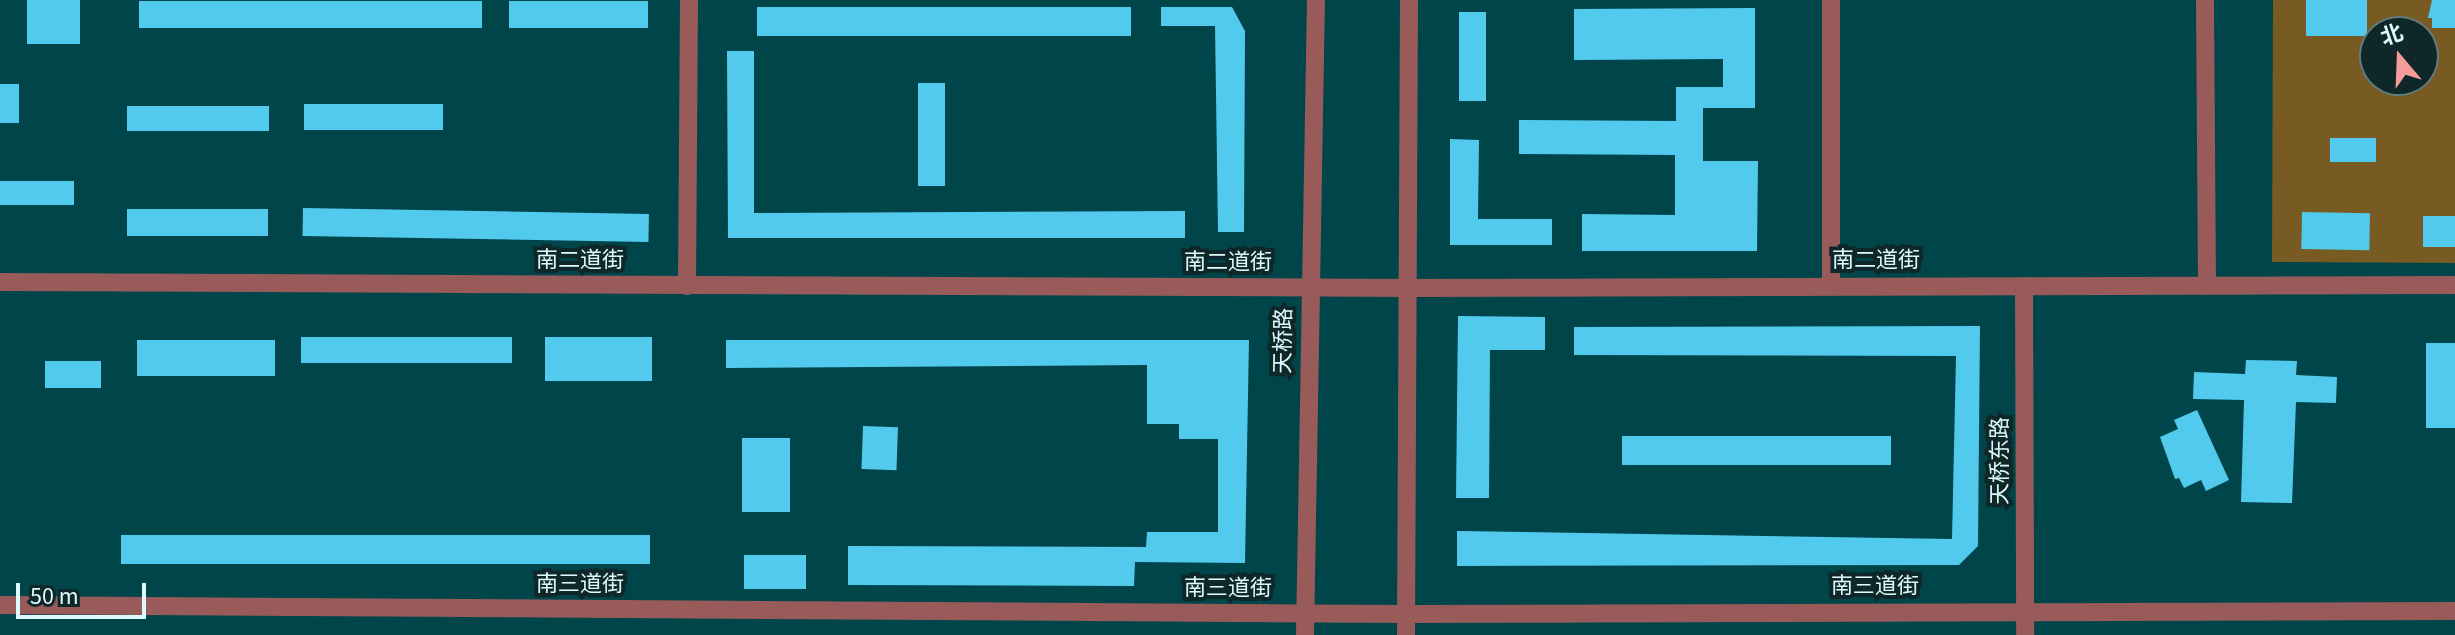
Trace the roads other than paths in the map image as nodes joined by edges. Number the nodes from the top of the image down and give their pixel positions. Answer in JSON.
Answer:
{"nodes":[{"id":1,"x":689,"y":0,"type":"edge"},
{"id":2,"x":1316,"y":0,"type":"edge"},
{"id":3,"x":1409,"y":0,"type":"edge"},
{"id":4,"x":1831,"y":0,"type":"edge"},
{"id":5,"x":2205,"y":0,"type":"edge"},
{"id":6,"x":0,"y":282,"type":"edge"},
{"id":7,"x":1831,"y":285,"type":"junction"},
{"id":8,"x":2455,"y":285,"type":"edge"},
{"id":9,"x":687,"y":286,"type":"junction"},
{"id":10,"x":2024,"y":286,"type":"junction"},
{"id":11,"x":2207,"y":286,"type":"junction"},
{"id":12,"x":1309,"y":287,"type":"junction"},
{"id":13,"x":1407,"y":288,"type":"junction"},
{"id":14,"x":0,"y":605,"type":"edge"},
{"id":15,"x":2025,"y":610,"type":"junction"},
{"id":16,"x":2455,"y":611,"type":"edge"},
{"id":17,"x":1305,"y":613,"type":"junction"},
{"id":18,"x":1406,"y":614,"type":"junction"},
{"id":19,"x":1305,"y":635,"type":"edge"},
{"id":20,"x":1406,"y":635,"type":"edge"},
{"id":21,"x":2025,"y":635,"type":"edge"}],
"edges":[{"from":1,"to":9,"type":"street"},
{"from":2,"to":12,"type":"street","name":"天桥路"},
{"from":3,"to":13,"type":"street"},
{"from":4,"to":7,"type":"street"},
{"from":5,"to":11,"type":"street"},
{"from":6,"to":9,"type":"street","name":"南二道街"},
{"from":7,"to":10,"type":"street","name":"南二道街"},
{"from":7,"to":13,"type":"street","name":"南二道街"},
{"from":8,"to":11,"type":"street","name":"南二道街"},
{"from":9,"to":12,"type":"street","name":"南二道街"},
{"from":10,"to":11,"type":"street","name":"南二道街"},
{"from":10,"to":15,"type":"street","name":"天桥东路"},
{"from":12,"to":13,"type":"street","name":"南二道街"},
{"from":12,"to":17,"type":"street","name":"天桥路"},
{"from":13,"to":18,"type":"street"},
{"from":14,"to":17,"type":"street","name":"南三道街"},
{"from":15,"to":16,"type":"street","name":"南三道街"},
{"from":15,"to":18,"type":"street","name":"南三道街"},
{"from":15,"to":21,"type":"street","name":"天桥东路"},
{"from":17,"to":18,"type":"street","name":"南三道街"},
{"from":17,"to":19,"type":"street","name":"天桥路"},
{"from":18,"to":20,"type":"street"}]}
